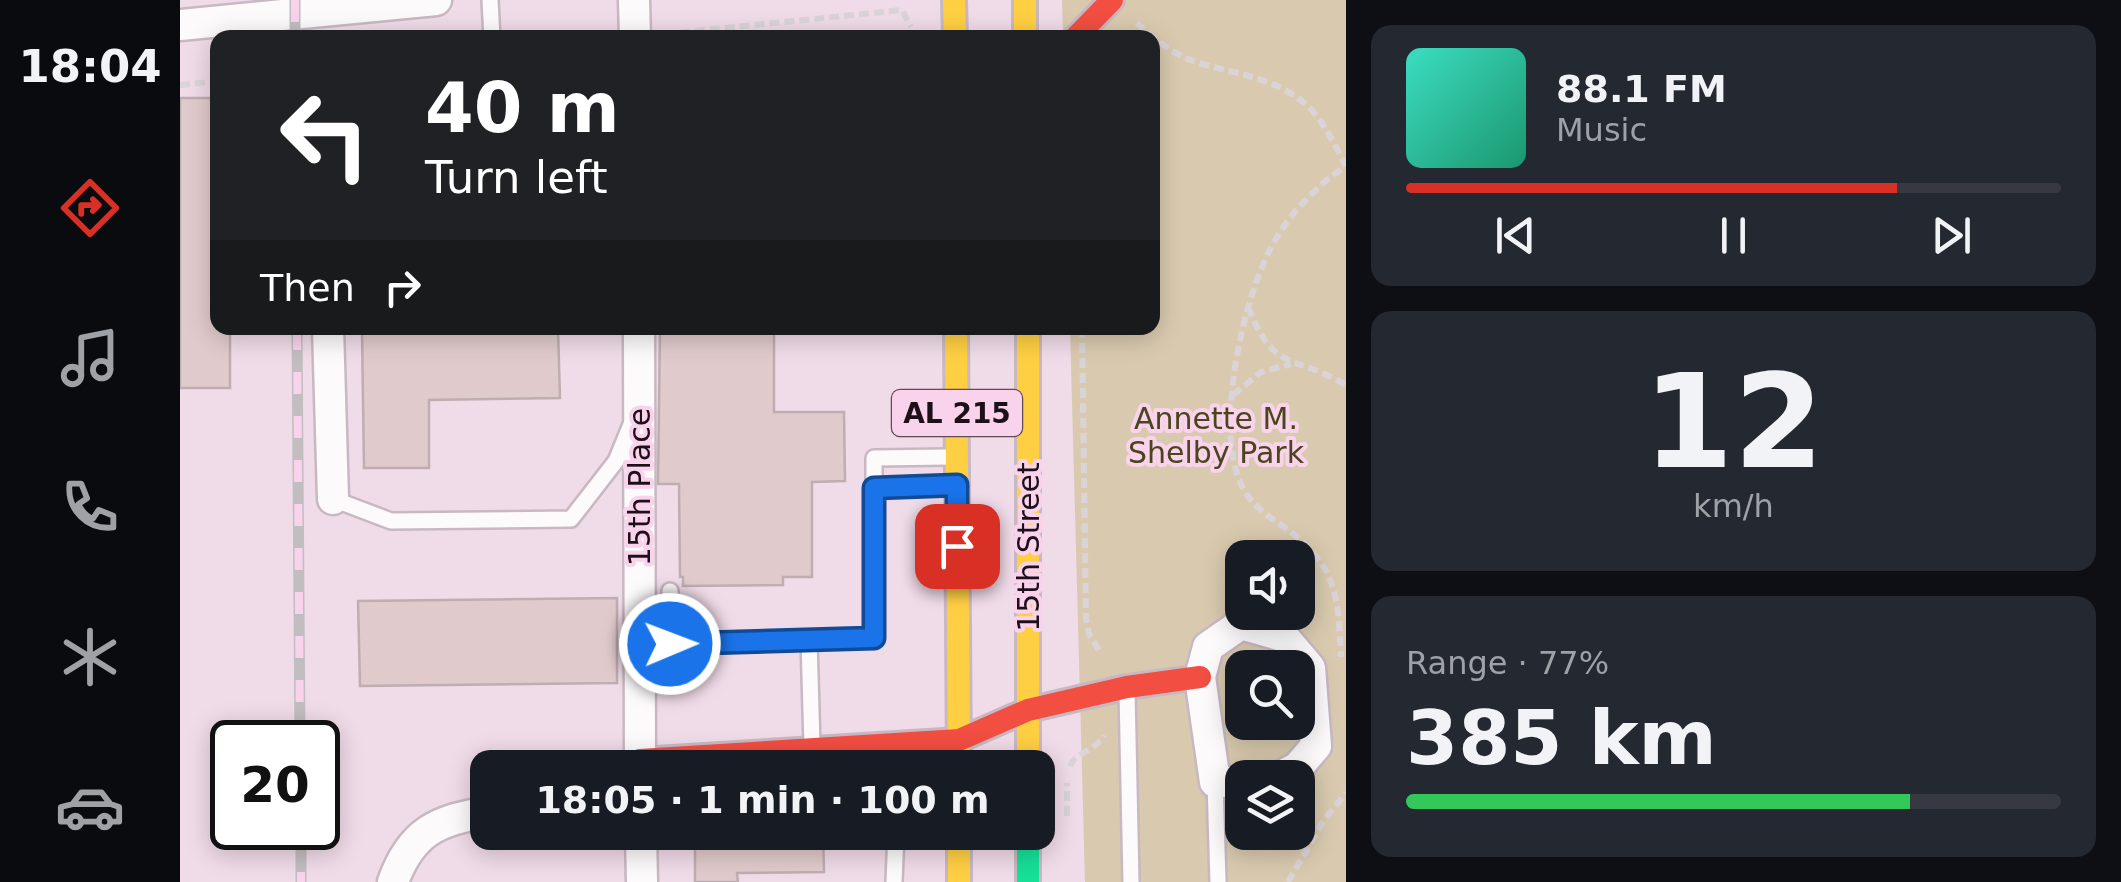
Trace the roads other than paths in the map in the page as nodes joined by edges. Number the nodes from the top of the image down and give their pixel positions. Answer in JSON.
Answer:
{"nodes":[{"id":1,"x":436,"y":0,"type":"edge"},
{"id":2,"x":490,"y":0,"type":"edge"},
{"id":3,"x":634,"y":0,"type":"edge"},
{"id":4,"x":954,"y":0,"type":"edge"},
{"id":5,"x":1025,"y":0,"type":"edge"},
{"id":6,"x":1119,"y":6,"type":"edge"},
{"id":7,"x":320,"y":16,"type":"edge"},
{"id":8,"x":180,"y":25,"type":"edge"},
{"id":9,"x":492,"y":30,"type":"edge"},
{"id":10,"x":635,"y":30,"type":"edge"},
{"id":11,"x":954,"y":30,"type":"edge"},
{"id":12,"x":1024,"y":30,"type":"edge"},
{"id":13,"x":1086,"y":30,"type":"edge"},
{"id":14,"x":328,"y":335,"type":"edge"},
{"id":15,"x":639,"y":335,"type":"edge"},
{"id":16,"x":956,"y":335,"type":"edge"},
{"id":17,"x":1028,"y":335,"type":"edge"},
{"id":18,"x":640,"y":404,"type":"junction"},
{"id":19,"x":957,"y":457,"type":"junction"},
{"id":20,"x":957,"y":485,"type":"junction"},
{"id":21,"x":874,"y":488,"type":"junction"},
{"id":22,"x":333,"y":499,"type":"joint"},
{"id":23,"x":670,"y":590,"type":"dead end"},
{"id":24,"x":809,"y":640,"type":"junction"},
{"id":25,"x":1200,"y":677,"type":"junction"},
{"id":26,"x":1117,"y":689,"type":"junction"},
{"id":27,"x":1028,"y":710,"type":"junction"},
{"id":28,"x":958,"y":740,"type":"junction"},
{"id":29,"x":635,"y":750,"type":"edge"},
{"id":30,"x":812,"y":750,"type":"edge"},
{"id":31,"x":899,"y":750,"type":"edge"},
{"id":32,"x":958,"y":750,"type":"edge"},
{"id":33,"x":1028,"y":750,"type":"edge"},
{"id":34,"x":1304,"y":760,"type":"edge"},
{"id":35,"x":1225,"y":771,"type":"edge"},
{"id":36,"x":1225,"y":812,"type":"edge"},
{"id":37,"x":470,"y":816,"type":"edge"},
{"id":38,"x":641,"y":850,"type":"edge"},
{"id":39,"x":895,"y":850,"type":"edge"},
{"id":40,"x":959,"y":850,"type":"edge"},
{"id":41,"x":1028,"y":850,"type":"edge"},
{"id":42,"x":393,"y":882,"type":"edge"},
{"id":43,"x":642,"y":882,"type":"edge"},
{"id":44,"x":894,"y":882,"type":"edge"},
{"id":45,"x":959,"y":882,"type":"edge"},
{"id":46,"x":1028,"y":882,"type":"edge"},
{"id":47,"x":1131,"y":882,"type":"edge"},
{"id":48,"x":1218,"y":882,"type":"edge"}],
"edges":[{"from":1,"to":7,"type":"street"},
{"from":2,"to":9,"type":"lane"},
{"from":3,"to":10,"type":"street"},
{"from":4,"to":11,"type":"main road"},
{"from":5,"to":12,"type":"main road"},
{"from":6,"to":13,"type":"main road"},
{"from":7,"to":8,"type":"street"},
{"from":14,"to":22,"type":"street"},
{"from":15,"to":18,"type":"street","name":"15th Place"},
{"from":16,"to":19,"type":"main road","number":"AL 215"},
{"from":17,"to":27,"type":"main road","name":"15th Street","number":"AL 215"},
{"from":18,"to":22,"type":"lane"},
{"from":18,"to":29,"type":"street","name":"15th Place"},
{"from":19,"to":20,"type":"main road","number":"AL 215"},
{"from":19,"to":21,"type":"lane"},
{"from":20,"to":21,"type":"lane"},
{"from":20,"to":28,"type":"main road","number":"AL 215"},
{"from":21,"to":24,"type":"lane"},
{"from":23,"to":24,"type":"lane"},
{"from":24,"to":30,"type":"lane"},
{"from":25,"to":26,"type":"main road"},
{"from":25,"to":34,"type":"street"},
{"from":25,"to":35,"type":"street"},
{"from":26,"to":27,"type":"main road"},
{"from":26,"to":47,"type":"lane"},
{"from":27,"to":28,"type":"main road"},
{"from":27,"to":33,"type":"main road","name":"15th Street","number":"AL 215"},
{"from":28,"to":31,"type":"main road"},
{"from":28,"to":32,"type":"main road","number":"AL 215"},
{"from":36,"to":48,"type":"lane"},
{"from":37,"to":42,"type":"street"},
{"from":38,"to":43,"type":"street"},
{"from":39,"to":44,"type":"lane"},
{"from":40,"to":45,"type":"main road"},
{"from":41,"to":46,"type":"main road"}]}
